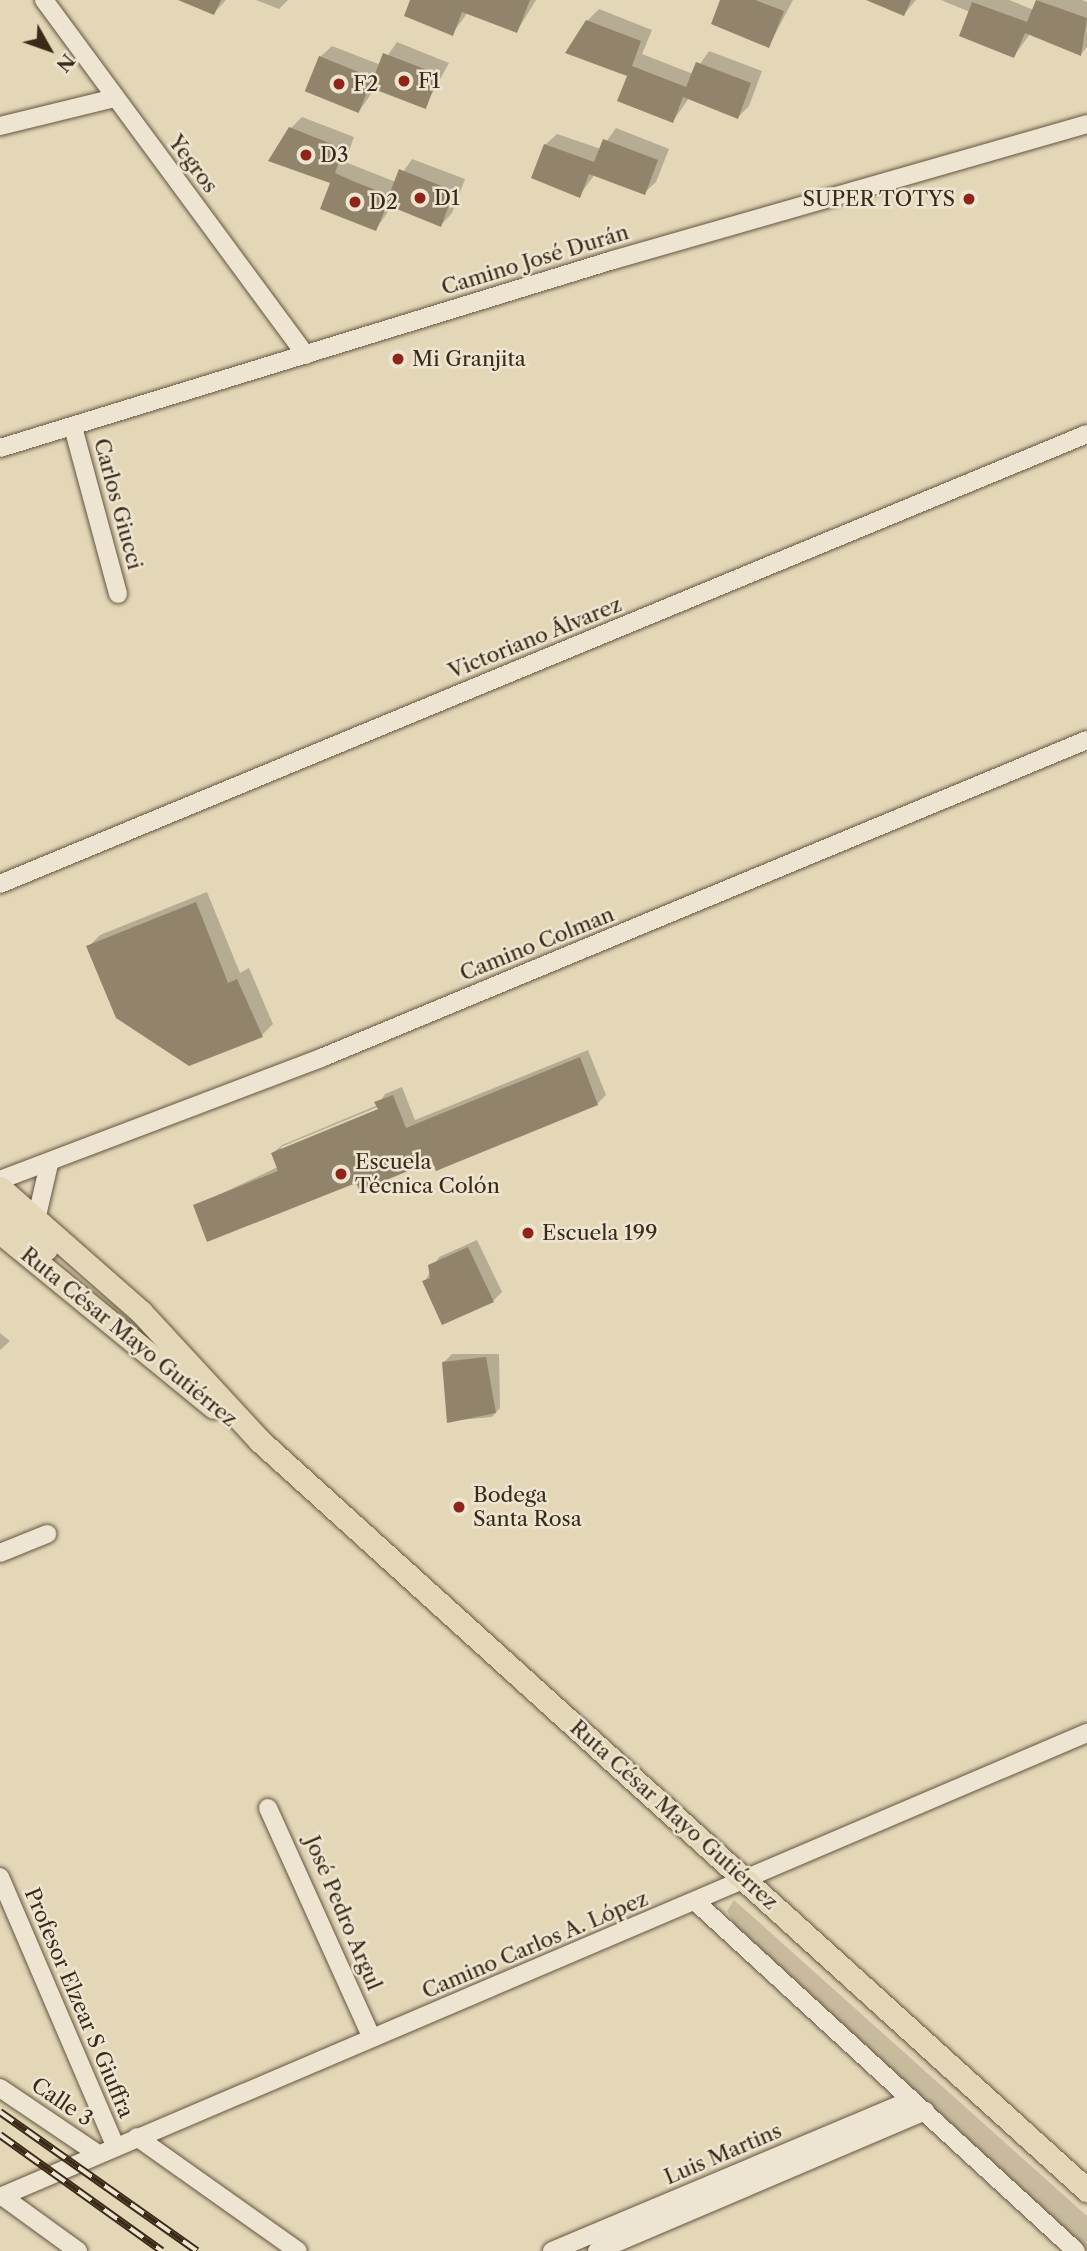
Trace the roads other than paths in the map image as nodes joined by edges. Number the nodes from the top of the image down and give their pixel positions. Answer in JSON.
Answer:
{"nodes":[{"id":1,"x":44,"y":0,"type":"edge"},
{"id":2,"x":115,"y":98,"type":"junction"},
{"id":3,"x":1087,"y":124,"type":"edge"},
{"id":4,"x":0,"y":126,"type":"edge"},
{"id":5,"x":306,"y":355,"type":"junction"},
{"id":6,"x":73,"y":427,"type":"junction"},
{"id":7,"x":1087,"y":435,"type":"edge"},
{"id":8,"x":0,"y":449,"type":"edge"},
{"id":9,"x":118,"y":594,"type":"dead end"},
{"id":10,"x":1087,"y":740,"type":"edge"},
{"id":11,"x":0,"y":884,"type":"edge"},
{"id":12,"x":50,"y":1164,"type":"junction"},
{"id":13,"x":0,"y":1180,"type":"edge"},
{"id":14,"x":0,"y":1188,"type":"edge"},
{"id":15,"x":0,"y":1210,"type":"edge"},
{"id":16,"x":36,"y":1220,"type":"junction"},
{"id":17,"x":0,"y":1232,"type":"edge"},
{"id":18,"x":108,"y":1284,"type":"junction"},
{"id":19,"x":260,"y":1441,"type":"junction"},
{"id":20,"x":47,"y":1534,"type":"dead end"},
{"id":21,"x":0,"y":1553,"type":"edge"},
{"id":22,"x":1087,"y":1733,"type":"edge"},
{"id":23,"x":268,"y":1808,"type":"dead end"},
{"id":24,"x":0,"y":1877,"type":"edge"},
{"id":25,"x":745,"y":1880,"type":"junction"},
{"id":26,"x":696,"y":1902,"type":"junction"},
{"id":27,"x":372,"y":2038,"type":"junction"},
{"id":28,"x":0,"y":2088,"type":"edge"},
{"id":29,"x":918,"y":2106,"type":"junction"},
{"id":30,"x":137,"y":2137,"type":"junction"},
{"id":31,"x":116,"y":2147,"type":"junction"},
{"id":32,"x":98,"y":2154,"type":"junction"},
{"id":33,"x":1087,"y":2190,"type":"edge"},
{"id":34,"x":1,"y":2197,"type":"edge"},
{"id":35,"x":78,"y":2251,"type":"edge"},
{"id":36,"x":298,"y":2251,"type":"edge"},
{"id":37,"x":552,"y":2251,"type":"edge"},
{"id":38,"x":597,"y":2251,"type":"edge"},
{"id":39,"x":1076,"y":2251,"type":"edge"}],
"edges":[{"from":1,"to":2,"type":"street","name":"Yegros"},
{"from":2,"to":4,"type":"street"},
{"from":2,"to":5,"type":"street","name":"Yegros"},
{"from":3,"to":5,"type":"street","name":"Camino José Durán"},
{"from":5,"to":6,"type":"street","name":"Camino José Durán"},
{"from":6,"to":8,"type":"street","name":"Camino José Durán"},
{"from":6,"to":9,"type":"street","name":"Carlos Giucci"},
{"from":7,"to":11,"type":"street","name":"Victoriano Álvarez"},
{"from":10,"to":12,"type":"street","name":"Camino Colman"},
{"from":12,"to":13,"type":"street","name":"Camino Colman"},
{"from":12,"to":16,"type":"street"},
{"from":14,"to":16,"type":"main road","name":"Ruta César Mayo Gutiérrez"},
{"from":15,"to":18,"type":"main road"},
{"from":16,"to":18,"type":"main road","name":"Ruta César Mayo Gutiérrez"},
{"from":17,"to":19,"type":"main road","name":"Ruta César Mayo Gutiérrez"},
{"from":18,"to":19,"type":"main road","name":"Ruta César Mayo Gutiérrez"},
{"from":19,"to":25,"type":"main road","name":"Ruta César Mayo Gutiérrez"},
{"from":20,"to":21,"type":"street"},
{"from":22,"to":25,"type":"street","name":"Camino Carlos A. López"},
{"from":23,"to":27,"type":"street","name":"José Pedro Argul"},
{"from":24,"to":31,"type":"street","name":"Profesor Elzear S Giuffra"},
{"from":25,"to":26,"type":"street","name":"Camino Carlos A. López"},
{"from":25,"to":33,"type":"main road","name":"Ruta César Mayo Gutiérrez"},
{"from":26,"to":27,"type":"street","name":"Camino Carlos A. López"},
{"from":26,"to":29,"type":"street"},
{"from":27,"to":30,"type":"street","name":"Camino Carlos A. López"},
{"from":28,"to":32,"type":"street","name":"Calle 3"},
{"from":29,"to":37,"type":"street","name":"Luis Martins"},
{"from":29,"to":38,"type":"street","name":"Luis Martins"},
{"from":29,"to":39,"type":"street"},
{"from":30,"to":31,"type":"street","name":"Camino Carlos A. López"},
{"from":30,"to":36,"type":"street"},
{"from":31,"to":32,"type":"street","name":"Camino Carlos A. López"},
{"from":32,"to":34,"type":"street","name":"Camino Carlos A. López"},
{"from":34,"to":35,"type":"street"}]}
